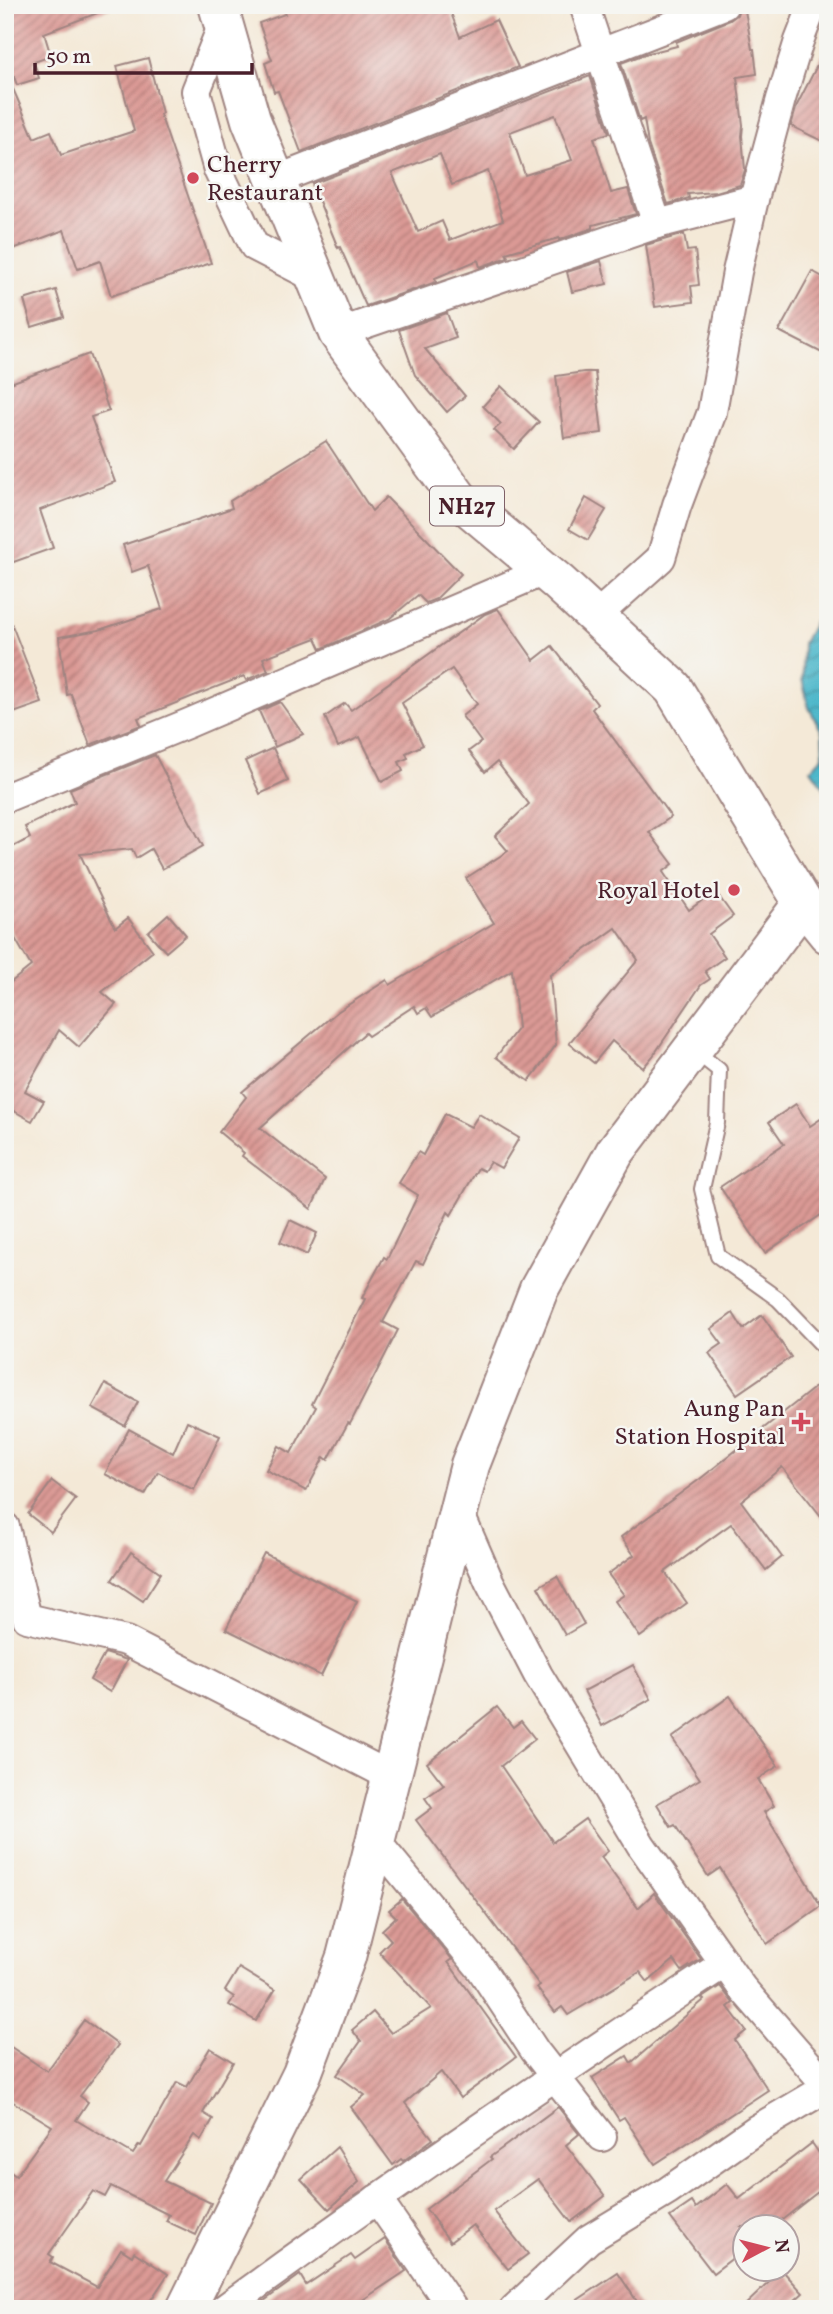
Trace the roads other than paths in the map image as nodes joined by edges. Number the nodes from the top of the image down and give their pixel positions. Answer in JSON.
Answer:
{"nodes":[{"id":1,"x":584,"y":5,"type":"edge"},
{"id":2,"x":724,"y":5,"type":"edge"},
{"id":3,"x":813,"y":5,"type":"edge"},
{"id":4,"x":220,"y":15,"type":"edge"},
{"id":5,"x":601,"y":54,"type":"junction"},
{"id":6,"x":275,"y":180,"type":"junction"},
{"id":7,"x":754,"y":199,"type":"junction"},
{"id":8,"x":657,"y":224,"type":"junction"},
{"id":9,"x":316,"y":278,"type":"junction"},
{"id":10,"x":338,"y":332,"type":"junction"},
{"id":11,"x":544,"y":571,"type":"junction"},
{"id":12,"x":595,"y":617,"type":"junction"},
{"id":13,"x":5,"y":798,"type":"edge"},
{"id":14,"x":803,"y":903,"type":"junction"},
{"id":15,"x":828,"y":934,"type":"edge"},
{"id":16,"x":694,"y":1050,"type":"junction"},
{"id":17,"x":828,"y":1351,"type":"edge"},
{"id":18,"x":458,"y":1510,"type":"junction"},
{"id":19,"x":5,"y":1527,"type":"edge"},
{"id":20,"x":390,"y":1776,"type":"junction"},
{"id":21,"x":374,"y":1839,"type":"junction"},
{"id":22,"x":725,"y":1963,"type":"junction"},
{"id":23,"x":554,"y":2076,"type":"junction"},
{"id":24,"x":828,"y":2087,"type":"edge"},
{"id":25,"x":602,"y":2137,"type":"dead end"},
{"id":26,"x":377,"y":2199,"type":"junction"},
{"id":27,"x":199,"y":2306,"type":"edge"},
{"id":28,"x":453,"y":2309,"type":"edge"},
{"id":29,"x":514,"y":2309,"type":"edge"}],
"edges":[{"from":1,"to":5,"type":"street"},
{"from":2,"to":5,"type":"street"},
{"from":3,"to":7,"type":"street"},
{"from":4,"to":6,"type":"main road","number":"NH27"},
{"from":4,"to":9,"type":"street"},
{"from":5,"to":6,"type":"street"},
{"from":5,"to":8,"type":"street"},
{"from":6,"to":9,"type":"main road","number":"NH27"},
{"from":7,"to":8,"type":"street"},
{"from":7,"to":12,"type":"street"},
{"from":8,"to":10,"type":"street"},
{"from":9,"to":10,"type":"main road","number":"NH27"},
{"from":10,"to":11,"type":"main road","number":"NH27"},
{"from":11,"to":12,"type":"main road","number":"NH27"},
{"from":11,"to":13,"type":"street"},
{"from":12,"to":14,"type":"main road","number":"NH27"},
{"from":14,"to":15,"type":"main road","number":"NH27"},
{"from":14,"to":16,"type":"main road"},
{"from":16,"to":17,"type":"lane"},
{"from":16,"to":18,"type":"main road"},
{"from":18,"to":20,"type":"main road"},
{"from":18,"to":22,"type":"street"},
{"from":19,"to":20,"type":"street"},
{"from":20,"to":21,"type":"main road"},
{"from":21,"to":23,"type":"street"},
{"from":21,"to":27,"type":"main road"},
{"from":22,"to":23,"type":"street"},
{"from":22,"to":24,"type":"street"},
{"from":23,"to":25,"type":"street"},
{"from":23,"to":26,"type":"street"},
{"from":24,"to":29,"type":"street"},
{"from":26,"to":27,"type":"street"},
{"from":26,"to":28,"type":"street"}]}
